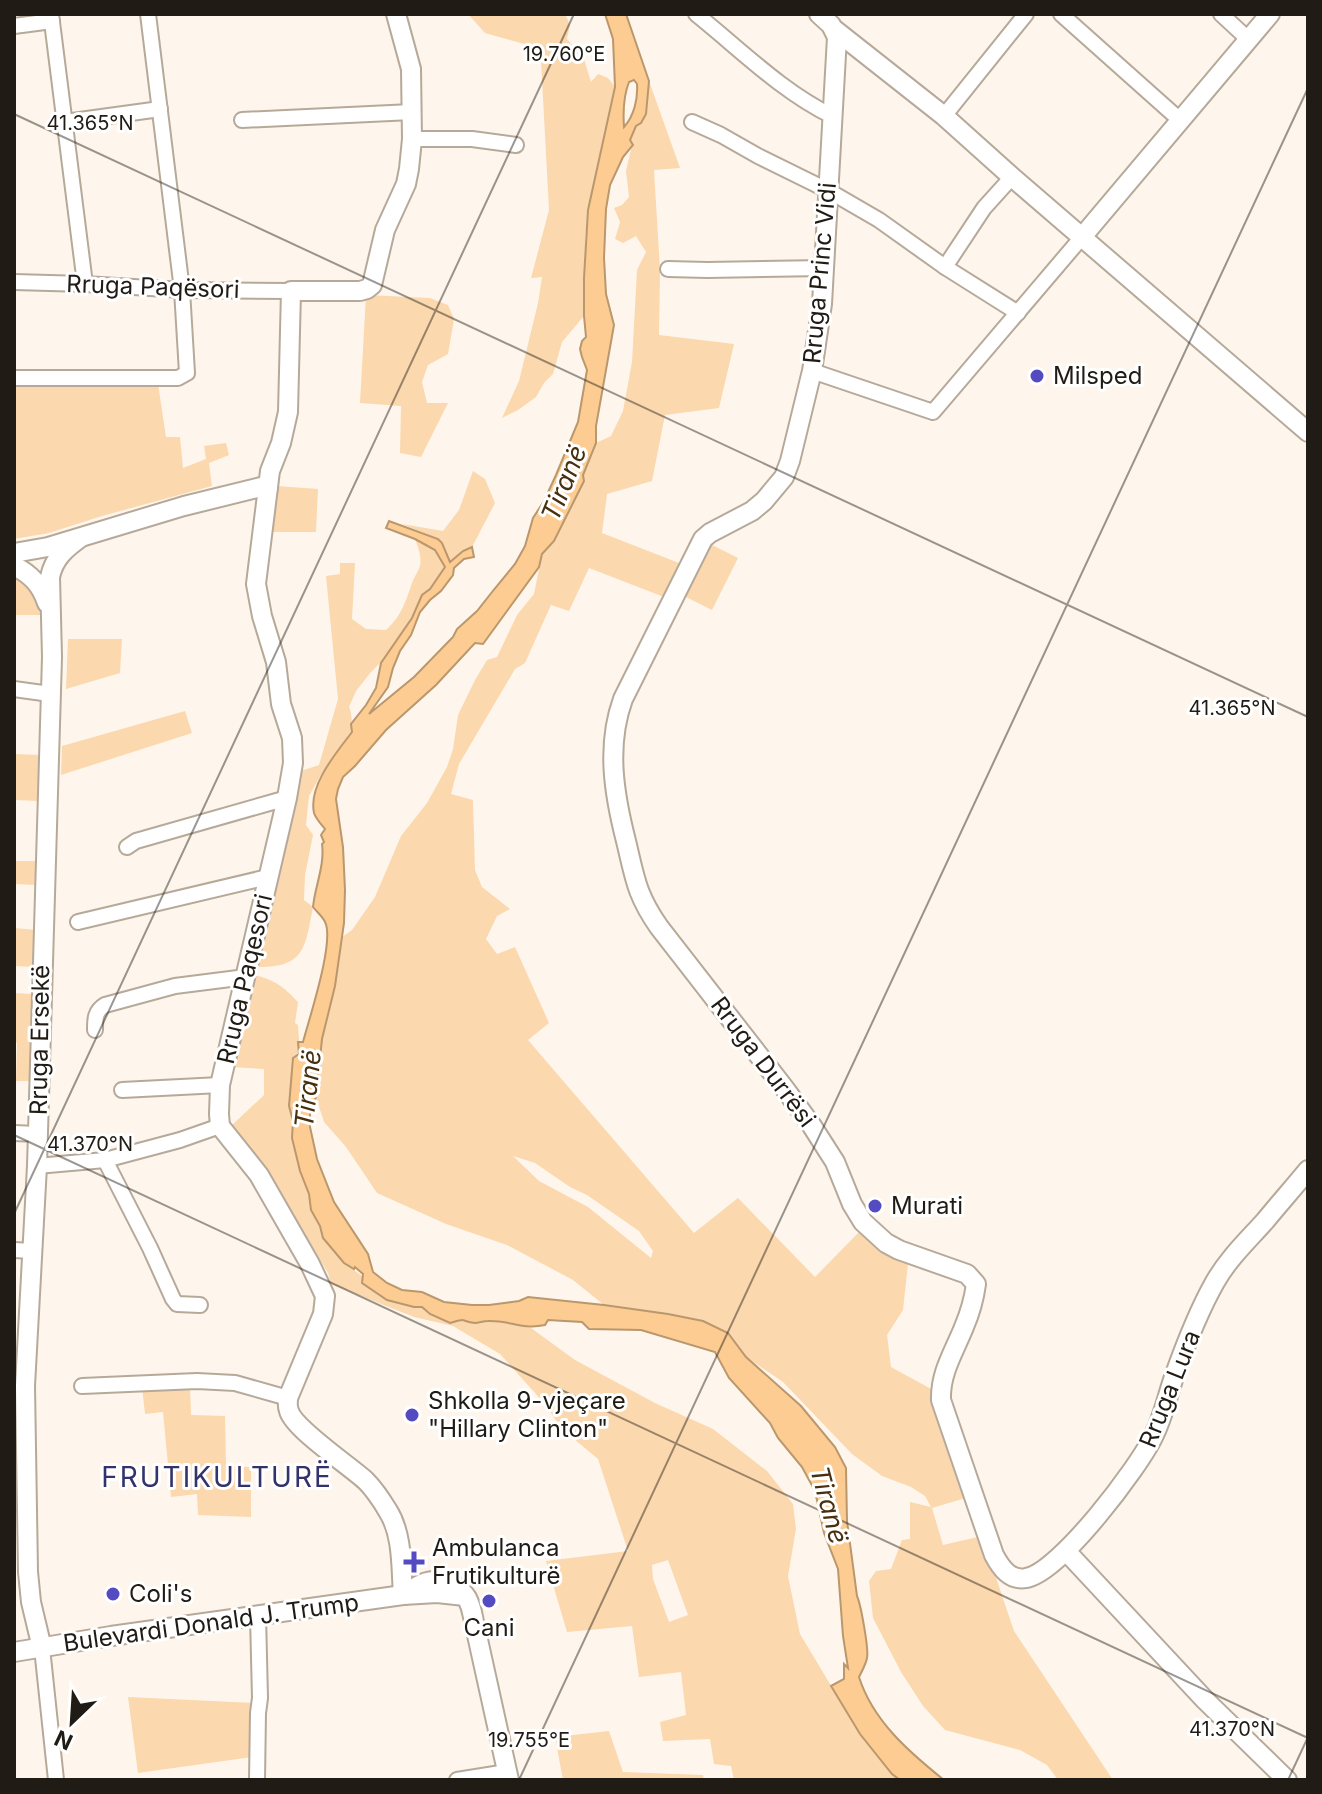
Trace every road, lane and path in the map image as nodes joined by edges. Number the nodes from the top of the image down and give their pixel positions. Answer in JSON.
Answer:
{"nodes":[{"id":1,"x":148,"y":14,"type":"edge"},
{"id":2,"x":396,"y":14,"type":"edge"},
{"id":3,"x":696,"y":14,"type":"edge"},
{"id":4,"x":819,"y":14,"type":"edge"},
{"id":5,"x":1026,"y":14,"type":"edge"},
{"id":6,"x":1061,"y":14,"type":"edge"},
{"id":7,"x":1221,"y":14,"type":"edge"},
{"id":8,"x":1270,"y":14,"type":"edge"},
{"id":9,"x":51,"y":18,"type":"edge"},
{"id":10,"x":14,"y":26,"type":"edge"},
{"id":11,"x":835,"y":30,"type":"junction"},
{"id":12,"x":1248,"y":39,"type":"junction"},
{"id":13,"x":160,"y":109,"type":"junction"},
{"id":14,"x":412,"y":112,"type":"junction"},
{"id":15,"x":832,"y":116,"type":"junction"},
{"id":16,"x":944,"y":116,"type":"junction"},
{"id":17,"x":242,"y":120,"type":"dead end"},
{"id":18,"x":1181,"y":121,"type":"junction"},
{"id":19,"x":65,"y":122,"type":"junction"},
{"id":20,"x":692,"y":122,"type":"dead end"},
{"id":21,"x":412,"y":139,"type":"junction"},
{"id":22,"x":516,"y":145,"type":"dead end"},
{"id":23,"x":1012,"y":177,"type":"junction"},
{"id":24,"x":829,"y":191,"type":"junction"},
{"id":25,"x":1082,"y":237,"type":"junction"},
{"id":26,"x":945,"y":267,"type":"junction"},
{"id":27,"x":824,"y":268,"type":"junction"},
{"id":28,"x":668,"y":269,"type":"dead end"},
{"id":29,"x":14,"y":282,"type":"edge"},
{"id":30,"x":85,"y":284,"type":"junction"},
{"id":31,"x":182,"y":290,"type":"junction"},
{"id":32,"x":291,"y":291,"type":"junction"},
{"id":33,"x":1018,"y":313,"type":"junction"},
{"id":34,"x":812,"y":371,"type":"junction"},
{"id":35,"x":14,"y":378,"type":"edge"},
{"id":36,"x":1308,"y":432,"type":"edge"},
{"id":37,"x":268,"y":488,"type":"junction"},
{"id":38,"x":741,"y":517,"type":"joint"},
{"id":39,"x":80,"y":538,"type":"junction"},
{"id":40,"x":33,"y":550,"type":"junction"},
{"id":41,"x":14,"y":553,"type":"edge"},
{"id":42,"x":14,"y":566,"type":"edge"},
{"id":43,"x":43,"y":579,"type":"junction"},
{"id":44,"x":14,"y":689,"type":"edge"},
{"id":45,"x":50,"y":694,"type":"junction"},
{"id":46,"x":287,"y":798,"type":"junction"},
{"id":47,"x":127,"y":847,"type":"dead end"},
{"id":48,"x":268,"y":877,"type":"junction"},
{"id":49,"x":78,"y":922,"type":"dead end"},
{"id":50,"x":246,"y":977,"type":"junction"},
{"id":51,"x":95,"y":1030,"type":"dead end"},
{"id":52,"x":220,"y":1085,"type":"junction"},
{"id":53,"x":122,"y":1090,"type":"dead end"},
{"id":54,"x":220,"y":1126,"type":"junction"},
{"id":55,"x":14,"y":1133,"type":"edge"},
{"id":56,"x":37,"y":1134,"type":"junction"},
{"id":57,"x":105,"y":1160,"type":"junction"},
{"id":58,"x":37,"y":1166,"type":"junction"},
{"id":59,"x":1308,"y":1170,"type":"edge"},
{"id":60,"x":23,"y":1251,"type":"edge"},
{"id":61,"x":200,"y":1305,"type":"dead end"},
{"id":62,"x":20,"y":1366,"type":"edge"},
{"id":63,"x":82,"y":1386,"type":"dead end"},
{"id":64,"x":288,"y":1398,"type":"junction"},
{"id":65,"x":19,"y":1461,"type":"edge"},
{"id":66,"x":1066,"y":1551,"type":"junction"},
{"id":67,"x":21,"y":1572,"type":"edge"},
{"id":68,"x":1008,"y":1574,"type":"joint"},
{"id":69,"x":405,"y":1595,"type":"junction"},
{"id":70,"x":258,"y":1616,"type":"junction"},
{"id":71,"x":42,"y":1648,"type":"junction"},
{"id":72,"x":14,"y":1652,"type":"edge"},
{"id":73,"x":508,"y":1776,"type":"edge"},
{"id":74,"x":56,"y":1780,"type":"edge"},
{"id":75,"x":257,"y":1780,"type":"edge"},
{"id":76,"x":457,"y":1780,"type":"edge"},
{"id":77,"x":1287,"y":1780,"type":"edge"}],
"edges":[{"from":1,"to":13,"type":"street"},
{"from":2,"to":14,"type":"street"},
{"from":3,"to":15,"type":"street"},
{"from":4,"to":11,"type":"street"},
{"from":5,"to":16,"type":"street"},
{"from":6,"to":18,"type":"street"},
{"from":7,"to":12,"type":"street"},
{"from":8,"to":12,"type":"street"},
{"from":9,"to":10,"type":"street"},
{"from":9,"to":19,"type":"street"},
{"from":11,"to":15,"type":"street","name":"Rruga Princ Vidi"},
{"from":11,"to":16,"type":"street"},
{"from":12,"to":18,"type":"street"},
{"from":13,"to":19,"type":"street"},
{"from":13,"to":31,"type":"street"},
{"from":14,"to":17,"type":"street"},
{"from":14,"to":21,"type":"street"},
{"from":15,"to":24,"type":"street","name":"Rruga Princ Vidi"},
{"from":16,"to":23,"type":"street"},
{"from":18,"to":25,"type":"street"},
{"from":19,"to":30,"type":"street"},
{"from":20,"to":24,"type":"street"},
{"from":21,"to":22,"type":"street"},
{"from":21,"to":32,"type":"street"},
{"from":23,"to":25,"type":"street"},
{"from":23,"to":26,"type":"street"},
{"from":24,"to":26,"type":"street"},
{"from":24,"to":27,"type":"street","name":"Rruga Princ Vidi"},
{"from":25,"to":33,"type":"street"},
{"from":25,"to":36,"type":"street"},
{"from":26,"to":33,"type":"street"},
{"from":27,"to":28,"type":"street"},
{"from":27,"to":34,"type":"street","name":"Rruga Princ Vidi"},
{"from":29,"to":30,"type":"street","name":"Rruga Paqësori"},
{"from":30,"to":31,"type":"street","name":"Rruga Paqësori"},
{"from":31,"to":32,"type":"street","name":"Rruga Paqësori"},
{"from":31,"to":35,"type":"street"},
{"from":32,"to":37,"type":"street","name":"Rruga Paqesori"},
{"from":33,"to":34,"type":"street"},
{"from":34,"to":38,"type":"street","name":"Rruga Princ Vidi"},
{"from":37,"to":39,"type":"street"},
{"from":37,"to":46,"type":"street","name":"Rruga Paqesori"},
{"from":38,"to":68,"type":"street","name":"Rruga Durrësi"},
{"from":39,"to":40,"type":"street"},
{"from":39,"to":43,"type":"street"},
{"from":40,"to":41,"type":"street"},
{"from":40,"to":43,"type":"street"},
{"from":42,"to":43,"type":"street"},
{"from":43,"to":45,"type":"street","name":"Rruga Ersekë"},
{"from":44,"to":45,"type":"street"},
{"from":45,"to":56,"type":"street","name":"Rruga Ersekë"},
{"from":46,"to":47,"type":"street"},
{"from":46,"to":48,"type":"street","name":"Rruga Paqesori"},
{"from":48,"to":49,"type":"street"},
{"from":48,"to":50,"type":"street","name":"Rruga Paqesori"},
{"from":50,"to":51,"type":"street"},
{"from":50,"to":52,"type":"street","name":"Rruga Paqesori"},
{"from":52,"to":53,"type":"street"},
{"from":52,"to":54,"type":"street","name":"Rruga Paqesori"},
{"from":54,"to":57,"type":"street"},
{"from":54,"to":64,"type":"street"},
{"from":55,"to":56,"type":"street"},
{"from":56,"to":58,"type":"street","name":"Rruga Ersekë"},
{"from":57,"to":58,"type":"street"},
{"from":57,"to":61,"type":"street"},
{"from":58,"to":60,"type":"street","name":"Rruga Ersekë"},
{"from":59,"to":66,"type":"street","name":"Rruga Lura"},
{"from":60,"to":62,"type":"street","name":"Rruga Ersekë"},
{"from":62,"to":65,"type":"street","name":"Rruga Ersekë"},
{"from":63,"to":64,"type":"street"},
{"from":64,"to":69,"type":"street"},
{"from":65,"to":67,"type":"street","name":"Rruga Ersekë"},
{"from":66,"to":68,"type":"street","name":"Rruga Lura"},
{"from":66,"to":77,"type":"street"},
{"from":67,"to":71,"type":"street","name":"Rruga Ersekë"},
{"from":69,"to":70,"type":"street","name":"Bulevardi Donald J. Trump"},
{"from":69,"to":73,"type":"street","name":"Bulevardi Donald J. Trump"},
{"from":70,"to":71,"type":"street","name":"Bulevardi Donald J. Trump"},
{"from":70,"to":75,"type":"street"},
{"from":71,"to":72,"type":"street","name":"Bulevardi Donald J. Trump"},
{"from":71,"to":74,"type":"street"},
{"from":73,"to":76,"type":"street"}]}
